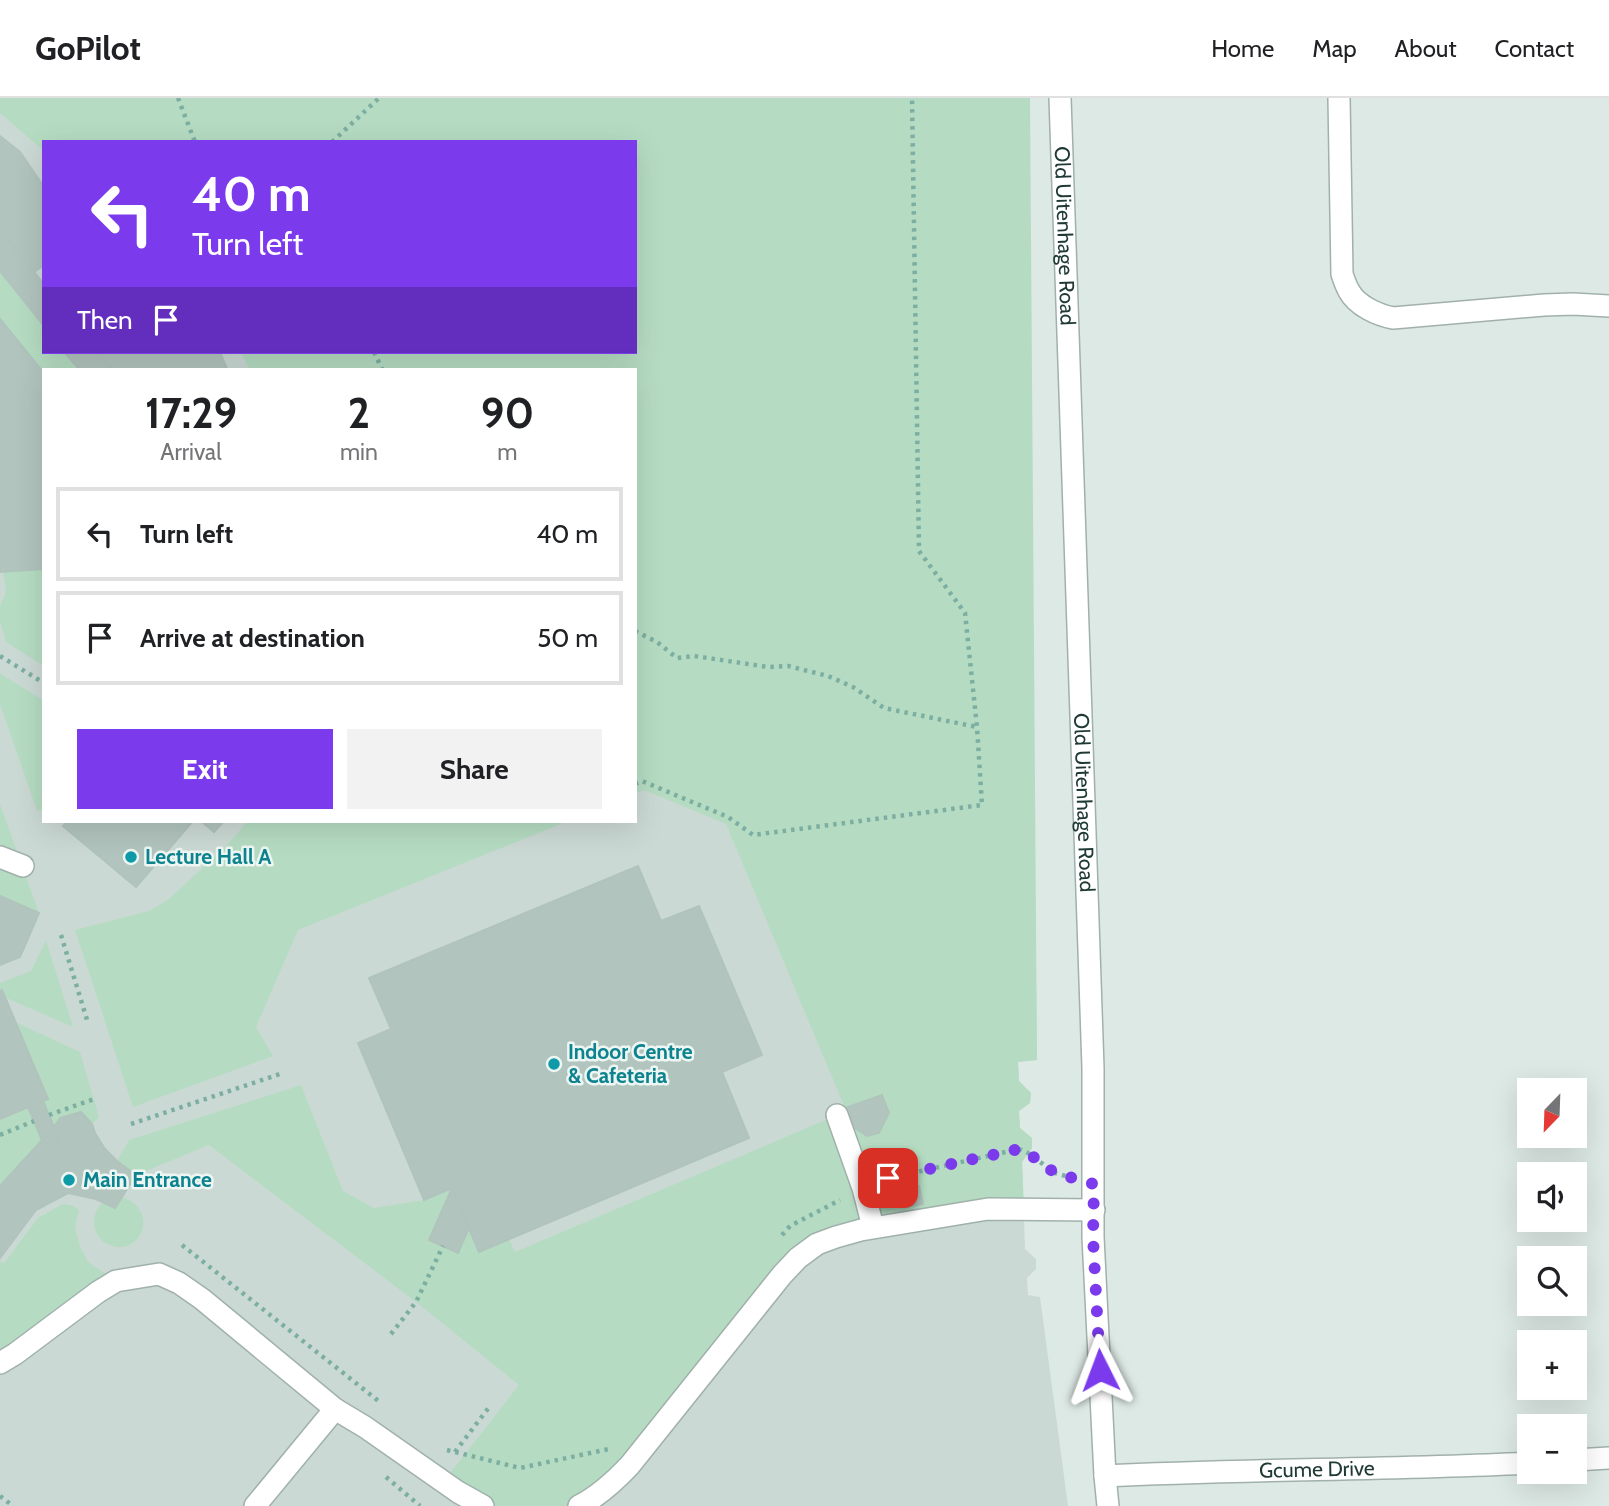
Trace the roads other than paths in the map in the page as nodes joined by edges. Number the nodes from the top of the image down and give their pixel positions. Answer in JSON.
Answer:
{"nodes":[{"id":1,"x":1059,"y":98,"type":"edge"},
{"id":2,"x":1339,"y":98,"type":"edge"},
{"id":3,"x":1609,"y":306,"type":"edge"},
{"id":4,"x":0,"y":856,"type":"edge"},
{"id":5,"x":23,"y":866,"type":"dead end"},
{"id":6,"x":837,"y":1115,"type":"dead end"},
{"id":7,"x":1094,"y":1210,"type":"junction"},
{"id":8,"x":873,"y":1227,"type":"junction"},
{"id":9,"x":0,"y":1363,"type":"edge"},
{"id":10,"x":335,"y":1409,"type":"junction"},
{"id":11,"x":1609,"y":1458,"type":"edge"},
{"id":12,"x":1587,"y":1459,"type":"edge"},
{"id":13,"x":1517,"y":1463,"type":"edge"},
{"id":14,"x":1105,"y":1476,"type":"junction"},
{"id":15,"x":254,"y":1506,"type":"edge"},
{"id":16,"x":483,"y":1506,"type":"edge"},
{"id":17,"x":579,"y":1506,"type":"edge"},
{"id":18,"x":1108,"y":1506,"type":"edge"}],
"edges":[{"from":1,"to":7,"type":"street","name":"Old Uitenhage Road"},
{"from":2,"to":3,"type":"street"},
{"from":4,"to":5,"type":"street"},
{"from":6,"to":8,"type":"street"},
{"from":7,"to":8,"type":"street"},
{"from":7,"to":14,"type":"street","name":"Old Uitenhage Road"},
{"from":8,"to":17,"type":"street"},
{"from":9,"to":10,"type":"street"},
{"from":10,"to":15,"type":"street"},
{"from":10,"to":16,"type":"street"},
{"from":11,"to":12,"type":"street"},
{"from":13,"to":14,"type":"street","name":"Gcume Drive"},
{"from":14,"to":18,"type":"street","name":"Old Uitenhage Road"}]}
